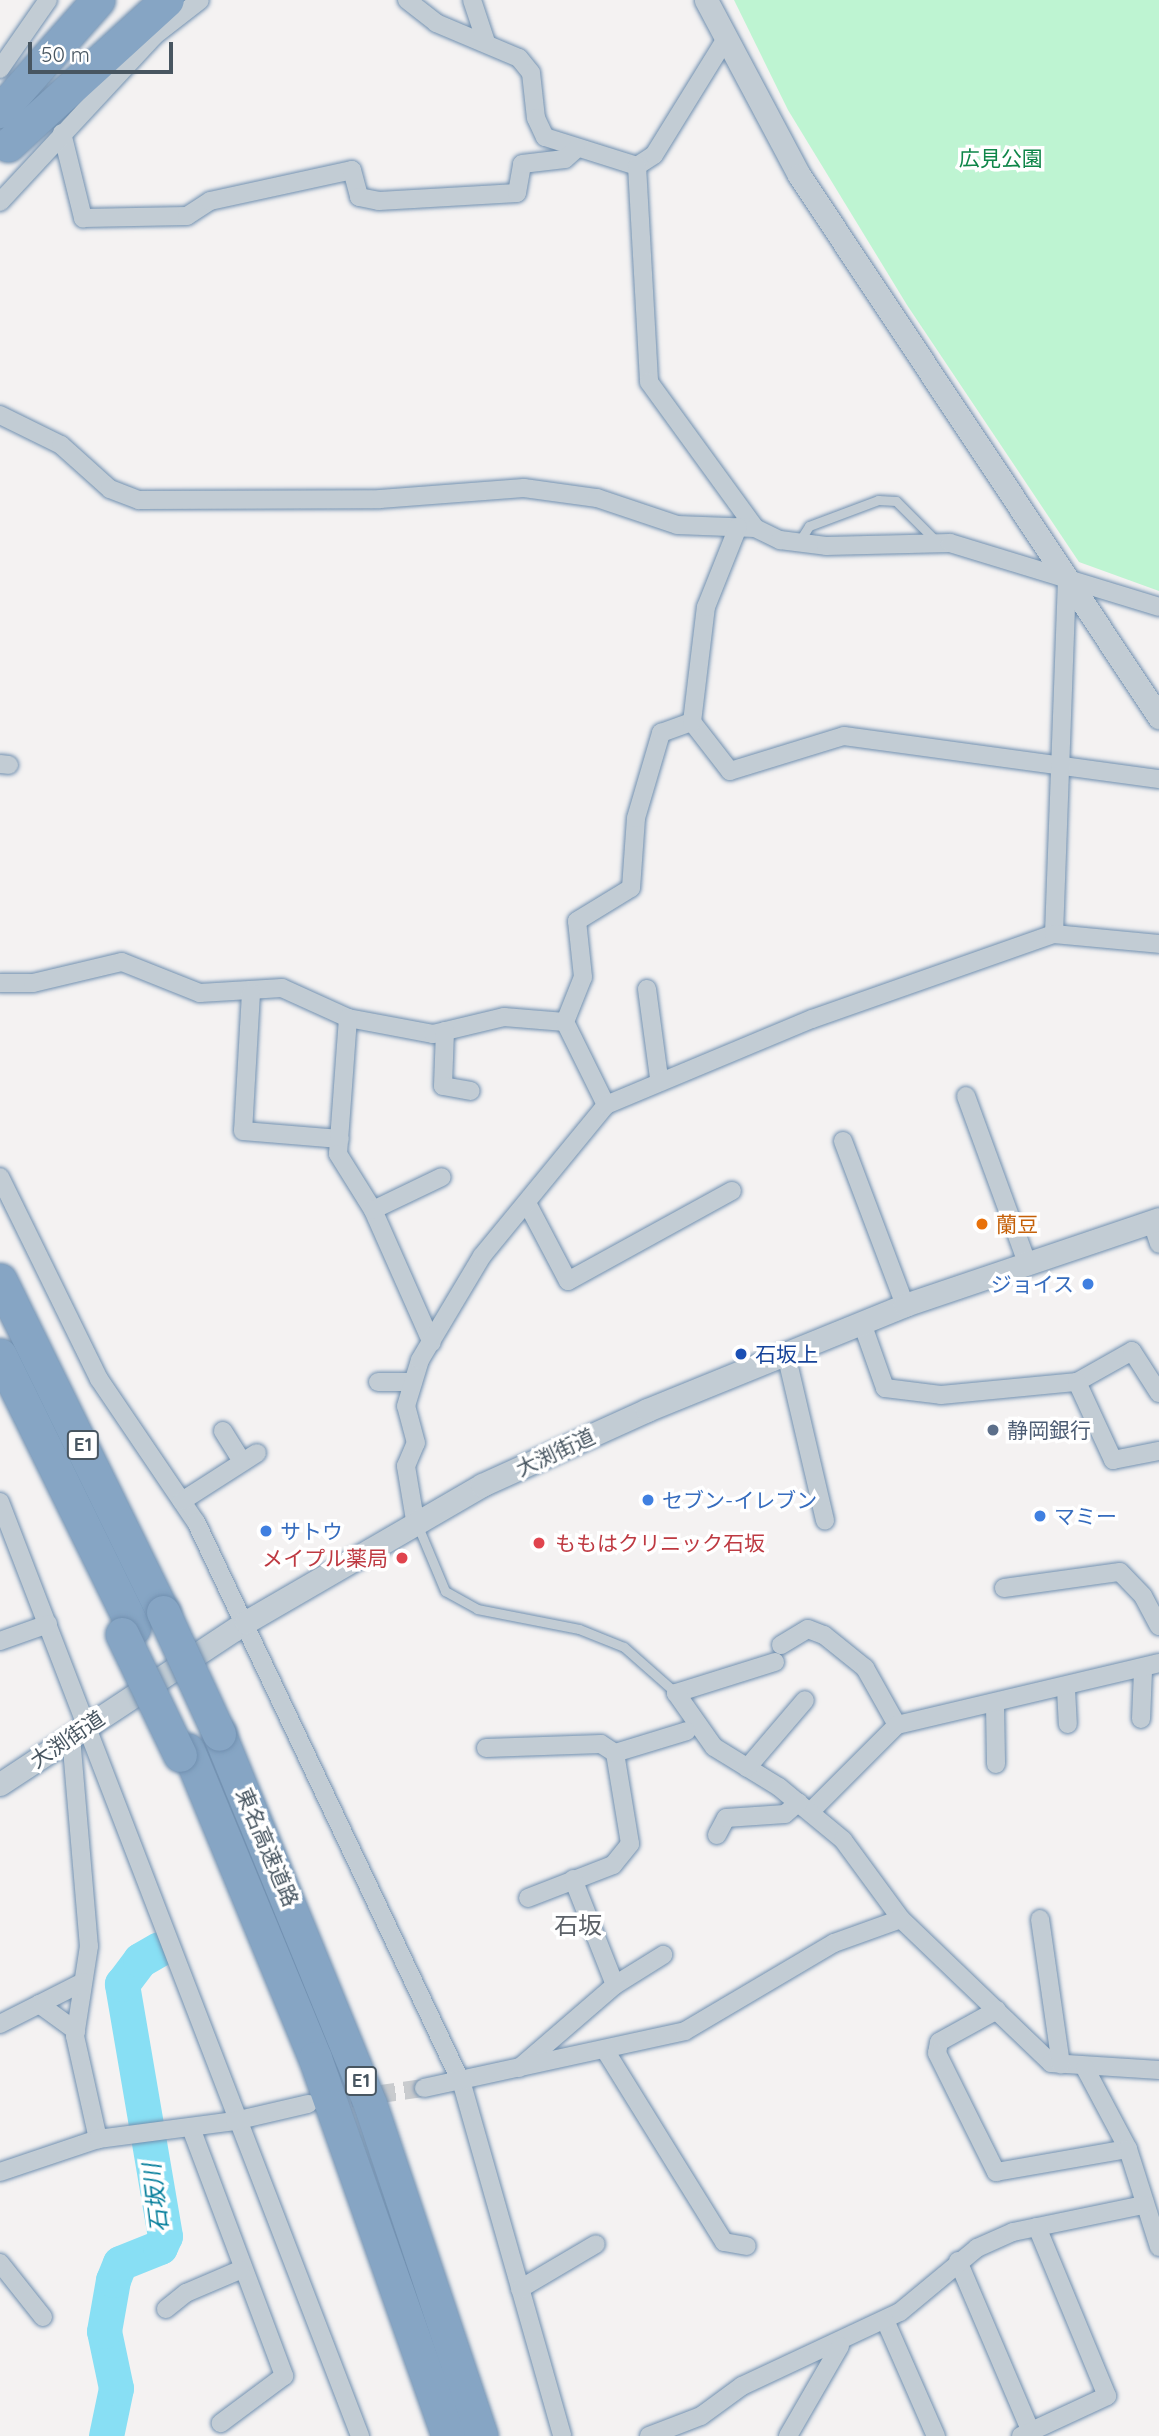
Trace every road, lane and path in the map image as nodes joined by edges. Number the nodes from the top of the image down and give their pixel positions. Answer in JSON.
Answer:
{"nodes":[{"id":1,"x":48,"y":0,"type":"edge"},
{"id":2,"x":98,"y":0,"type":"edge"},
{"id":3,"x":137,"y":0,"type":"edge"},
{"id":4,"x":167,"y":0,"type":"edge"},
{"id":5,"x":200,"y":0,"type":"edge"},
{"id":6,"x":407,"y":0,"type":"edge"},
{"id":7,"x":472,"y":0,"type":"edge"},
{"id":8,"x":706,"y":0,"type":"edge"},
{"id":9,"x":725,"y":40,"type":"junction"},
{"id":10,"x":486,"y":42,"type":"junction"},
{"id":11,"x":0,"y":69,"type":"edge"},
{"id":12,"x":0,"y":111,"type":"edge"},
{"id":13,"x":62,"y":133,"type":"junction"},
{"id":14,"x":576,"y":149,"type":"junction"},
{"id":15,"x":4,"y":151,"type":"edge"},
{"id":16,"x":637,"y":166,"type":"junction"},
{"id":17,"x":0,"y":202,"type":"edge"},
{"id":18,"x":0,"y":415,"type":"edge"},
{"id":19,"x":747,"y":527,"type":"junction"},
{"id":20,"x":935,"y":540,"type":"junction"},
{"id":21,"x":799,"y":542,"type":"junction"},
{"id":22,"x":1067,"y":575,"type":"junction"},
{"id":23,"x":1159,"y":607,"type":"edge"},
{"id":24,"x":1159,"y":717,"type":"edge"},
{"id":25,"x":692,"y":722,"type":"junction"},
{"id":26,"x":1058,"y":767,"type":"junction"},
{"id":27,"x":1159,"y":779,"type":"edge"},
{"id":28,"x":1054,"y":934,"type":"junction"},
{"id":29,"x":1159,"y":944,"type":"edge"},
{"id":30,"x":0,"y":983,"type":"edge"},
{"id":31,"x":647,"y":989,"type":"dead end"},
{"id":32,"x":251,"y":993,"type":"junction"},
{"id":33,"x":348,"y":1018,"type":"junction"},
{"id":34,"x":565,"y":1022,"type":"junction"},
{"id":35,"x":445,"y":1031,"type":"junction"},
{"id":36,"x":659,"y":1079,"type":"junction"},
{"id":37,"x":471,"y":1091,"type":"dead end"},
{"id":38,"x":966,"y":1096,"type":"dead end"},
{"id":39,"x":606,"y":1105,"type":"junction"},
{"id":40,"x":340,"y":1139,"type":"junction"},
{"id":41,"x":843,"y":1141,"type":"dead end"},
{"id":42,"x":0,"y":1177,"type":"edge"},
{"id":43,"x":442,"y":1177,"type":"dead end"},
{"id":44,"x":732,"y":1191,"type":"dead end"},
{"id":45,"x":527,"y":1203,"type":"junction"},
{"id":46,"x":373,"y":1210,"type":"junction"},
{"id":47,"x":1156,"y":1220,"type":"edge"},
{"id":48,"x":1159,"y":1244,"type":"edge"},
{"id":49,"x":1027,"y":1263,"type":"junction"},
{"id":50,"x":0,"y":1280,"type":"edge"},
{"id":51,"x":905,"y":1305,"type":"junction"},
{"id":52,"x":862,"y":1323,"type":"junction"},
{"id":53,"x":432,"y":1343,"type":"junction"},
{"id":54,"x":786,"y":1354,"type":"junction"},
{"id":55,"x":0,"y":1355,"type":"edge"},
{"id":56,"x":378,"y":1382,"type":"dead end"},
{"id":57,"x":413,"y":1382,"type":"junction"},
{"id":58,"x":1077,"y":1382,"type":"junction"},
{"id":59,"x":1159,"y":1393,"type":"edge"},
{"id":60,"x":0,"y":1394,"type":"edge"},
{"id":61,"x":223,"y":1432,"type":"dead end"},
{"id":62,"x":1159,"y":1451,"type":"edge"},
{"id":63,"x":182,"y":1501,"type":"junction"},
{"id":64,"x":0,"y":1503,"type":"edge"},
{"id":65,"x":415,"y":1520,"type":"junction"},
{"id":66,"x":825,"y":1520,"type":"dead end"},
{"id":67,"x":7,"y":1537,"type":"edge"},
{"id":68,"x":1003,"y":1588,"type":"dead end"},
{"id":69,"x":246,"y":1622,"type":"junction"},
{"id":70,"x":48,"y":1624,"type":"junction"},
{"id":71,"x":1159,"y":1626,"type":"edge"},
{"id":72,"x":128,"y":1631,"type":"junction"},
{"id":73,"x":0,"y":1641,"type":"edge"},
{"id":74,"x":781,"y":1645,"type":"dead end"},
{"id":75,"x":775,"y":1662,"type":"dead end"},
{"id":76,"x":1151,"y":1667,"type":"edge"},
{"id":77,"x":1066,"y":1689,"type":"junction"},
{"id":78,"x":676,"y":1693,"type":"junction"},
{"id":79,"x":805,"y":1700,"type":"dead end"},
{"id":80,"x":995,"y":1705,"type":"junction"},
{"id":81,"x":1141,"y":1719,"type":"dead end"},
{"id":82,"x":1069,"y":1724,"type":"dead end"},
{"id":83,"x":897,"y":1725,"type":"junction"},
{"id":84,"x":80,"y":1731,"type":"junction"},
{"id":85,"x":687,"y":1731,"type":"dead end"},
{"id":86,"x":486,"y":1748,"type":"dead end"},
{"id":87,"x":615,"y":1754,"type":"junction"},
{"id":88,"x":996,"y":1764,"type":"dead end"},
{"id":89,"x":747,"y":1768,"type":"junction"},
{"id":90,"x":0,"y":1784,"type":"edge"},
{"id":91,"x":805,"y":1806,"type":"junction"},
{"id":92,"x":717,"y":1835,"type":"dead end"},
{"id":93,"x":573,"y":1879,"type":"junction"},
{"id":94,"x":528,"y":1898,"type":"dead end"},
{"id":95,"x":901,"y":1919,"type":"junction"},
{"id":96,"x":1040,"y":1919,"type":"dead end"},
{"id":97,"x":663,"y":1955,"type":"dead end"},
{"id":98,"x":83,"y":1982,"type":"junction"},
{"id":99,"x":615,"y":1985,"type":"junction"},
{"id":100,"x":39,"y":2004,"type":"junction"},
{"id":101,"x":997,"y":2010,"type":"junction"},
{"id":102,"x":0,"y":2024,"type":"edge"},
{"id":103,"x":76,"y":2031,"type":"junction"},
{"id":104,"x":605,"y":2050,"type":"junction"},
{"id":105,"x":1060,"y":2064,"type":"junction"},
{"id":106,"x":1085,"y":2067,"type":"junction"},
{"id":107,"x":516,"y":2070,"type":"junction"},
{"id":108,"x":1159,"y":2070,"type":"edge"},
{"id":109,"x":462,"y":2084,"type":"junction"},
{"id":110,"x":424,"y":2088,"type":"tunnel mouth"},
{"id":111,"x":308,"y":2104,"type":"tunnel mouth"},
{"id":112,"x":235,"y":2121,"type":"junction"},
{"id":113,"x":191,"y":2128,"type":"junction"},
{"id":114,"x":98,"y":2139,"type":"junction"},
{"id":115,"x":1128,"y":2149,"type":"junction"},
{"id":116,"x":0,"y":2172,"type":"edge"},
{"id":117,"x":1143,"y":2206,"type":"junction"},
{"id":118,"x":1037,"y":2227,"type":"junction"},
{"id":119,"x":596,"y":2244,"type":"dead end"},
{"id":120,"x":747,"y":2246,"type":"dead end"},
{"id":121,"x":1159,"y":2248,"type":"edge"},
{"id":122,"x":958,"y":2261,"type":"junction"},
{"id":123,"x":0,"y":2263,"type":"edge"},
{"id":124,"x":240,"y":2270,"type":"junction"},
{"id":125,"x":520,"y":2289,"type":"junction"},
{"id":126,"x":166,"y":2309,"type":"dead end"},
{"id":127,"x":43,"y":2317,"type":"dead end"},
{"id":128,"x":885,"y":2320,"type":"junction"},
{"id":129,"x":840,"y":2346,"type":"junction"},
{"id":130,"x":221,"y":2423,"type":"dead end"},
{"id":131,"x":1026,"y":2434,"type":"edge"},
{"id":132,"x":360,"y":2436,"type":"edge"},
{"id":133,"x":448,"y":2436,"type":"edge"},
{"id":134,"x":481,"y":2436,"type":"edge"},
{"id":135,"x":562,"y":2436,"type":"edge"},
{"id":136,"x":649,"y":2436,"type":"edge"},
{"id":137,"x":788,"y":2436,"type":"edge"},
{"id":138,"x":936,"y":2436,"type":"edge"}],
"edges":[{"from":1,"to":11,"type":"street"},
{"from":2,"to":12,"type":"highway"},
{"from":3,"to":15,"type":"highway"},
{"from":4,"to":15,"type":"highway"},
{"from":5,"to":13,"type":"street"},
{"from":6,"to":10,"type":"street"},
{"from":7,"to":10,"type":"street"},
{"from":8,"to":9,"type":"street"},
{"from":9,"to":16,"type":"street"},
{"from":9,"to":22,"type":"street"},
{"from":10,"to":14,"type":"street"},
{"from":13,"to":14,"type":"street"},
{"from":13,"to":17,"type":"street"},
{"from":14,"to":16,"type":"street"},
{"from":16,"to":19,"type":"street"},
{"from":18,"to":19,"type":"street"},
{"from":19,"to":21,"type":"street"},
{"from":19,"to":25,"type":"street"},
{"from":20,"to":21,"type":"street"},
{"from":20,"to":21,"type":"lane"},
{"from":20,"to":22,"type":"street"},
{"from":22,"to":23,"type":"street"},
{"from":22,"to":24,"type":"street"},
{"from":22,"to":26,"type":"street"},
{"from":25,"to":26,"type":"street"},
{"from":25,"to":34,"type":"street"},
{"from":26,"to":27,"type":"street"},
{"from":26,"to":28,"type":"street"},
{"from":28,"to":29,"type":"street"},
{"from":28,"to":36,"type":"street"},
{"from":30,"to":32,"type":"street"},
{"from":31,"to":36,"type":"street"},
{"from":32,"to":33,"type":"street"},
{"from":32,"to":40,"type":"street"},
{"from":33,"to":35,"type":"street"},
{"from":33,"to":40,"type":"street"},
{"from":34,"to":35,"type":"street"},
{"from":34,"to":39,"type":"street"},
{"from":35,"to":37,"type":"street"},
{"from":36,"to":39,"type":"street"},
{"from":38,"to":49,"type":"street"},
{"from":39,"to":45,"type":"street"},
{"from":40,"to":46,"type":"street"},
{"from":41,"to":51,"type":"street"},
{"from":42,"to":63,"type":"street"},
{"from":43,"to":46,"type":"street"},
{"from":44,"to":45,"type":"street"},
{"from":45,"to":53,"type":"street"},
{"from":46,"to":53,"type":"street"},
{"from":47,"to":48,"type":"street"},
{"from":47,"to":49,"type":"street","name":"大渕街道"},
{"from":49,"to":51,"type":"street","name":"大渕街道"},
{"from":50,"to":134,"type":"highway","name":"東名高速道路","number":"E1","bridge":true},
{"from":51,"to":52,"type":"street","name":"大渕街道"},
{"from":52,"to":54,"type":"street","name":"大渕街道"},
{"from":52,"to":58,"type":"street"},
{"from":53,"to":57,"type":"street"},
{"from":54,"to":65,"type":"street","name":"大渕街道"},
{"from":54,"to":66,"type":"street"},
{"from":55,"to":72,"type":"highway","number":"E1"},
{"from":56,"to":57,"type":"street"},
{"from":57,"to":65,"type":"street"},
{"from":58,"to":59,"type":"street"},
{"from":58,"to":62,"type":"street"},
{"from":60,"to":72,"type":"highway"},
{"from":61,"to":63,"type":"street"},
{"from":63,"to":69,"type":"street"},
{"from":64,"to":67,"type":"street"},
{"from":65,"to":69,"type":"street","name":"大渕街道"},
{"from":65,"to":78,"type":"lane"},
{"from":67,"to":70,"type":"street"},
{"from":68,"to":71,"type":"street"},
{"from":69,"to":84,"type":"street","name":"大渕街道"},
{"from":69,"to":109,"type":"street"},
{"from":70,"to":73,"type":"street"},
{"from":70,"to":84,"type":"street"},
{"from":72,"to":133,"type":"highway","name":"東名高速道路","number":"E1","bridge":true},
{"from":74,"to":83,"type":"street"},
{"from":75,"to":78,"type":"street"},
{"from":76,"to":77,"type":"street"},
{"from":76,"to":81,"type":"street"},
{"from":77,"to":80,"type":"street"},
{"from":77,"to":82,"type":"street"},
{"from":78,"to":89,"type":"street"},
{"from":79,"to":89,"type":"street"},
{"from":80,"to":83,"type":"street"},
{"from":80,"to":88,"type":"street"},
{"from":83,"to":91,"type":"street"},
{"from":84,"to":90,"type":"street","name":"大渕街道"},
{"from":84,"to":98,"type":"street"},
{"from":84,"to":112,"type":"street"},
{"from":85,"to":87,"type":"street"},
{"from":86,"to":87,"type":"street"},
{"from":87,"to":93,"type":"street"},
{"from":89,"to":91,"type":"street"},
{"from":91,"to":92,"type":"street"},
{"from":91,"to":95,"type":"street"},
{"from":93,"to":94,"type":"street"},
{"from":93,"to":99,"type":"street"},
{"from":95,"to":101,"type":"street"},
{"from":95,"to":104,"type":"street"},
{"from":96,"to":105,"type":"street"},
{"from":97,"to":99,"type":"street"},
{"from":98,"to":100,"type":"street"},
{"from":98,"to":103,"type":"street"},
{"from":99,"to":107,"type":"street"},
{"from":100,"to":102,"type":"street"},
{"from":100,"to":103,"type":"street"},
{"from":101,"to":105,"type":"street"},
{"from":101,"to":115,"type":"street"},
{"from":103,"to":114,"type":"street"},
{"from":104,"to":107,"type":"street"},
{"from":104,"to":120,"type":"street"},
{"from":105,"to":106,"type":"street"},
{"from":106,"to":108,"type":"street"},
{"from":106,"to":115,"type":"street"},
{"from":107,"to":109,"type":"street"},
{"from":109,"to":110,"type":"street"},
{"from":109,"to":125,"type":"street"},
{"from":111,"to":112,"type":"street"},
{"from":112,"to":113,"type":"street"},
{"from":112,"to":132,"type":"street"},
{"from":113,"to":114,"type":"street"},
{"from":113,"to":124,"type":"street"},
{"from":114,"to":116,"type":"street"},
{"from":115,"to":117,"type":"street"},
{"from":117,"to":118,"type":"street"},
{"from":117,"to":121,"type":"street"},
{"from":118,"to":122,"type":"street"},
{"from":118,"to":131,"type":"street"},
{"from":119,"to":125,"type":"street"},
{"from":122,"to":128,"type":"street"},
{"from":122,"to":131,"type":"street"},
{"from":123,"to":127,"type":"street"},
{"from":124,"to":126,"type":"street"},
{"from":124,"to":130,"type":"street"},
{"from":125,"to":135,"type":"street"},
{"from":128,"to":129,"type":"street"},
{"from":128,"to":138,"type":"street"},
{"from":129,"to":136,"type":"street"},
{"from":129,"to":137,"type":"street"}]}
